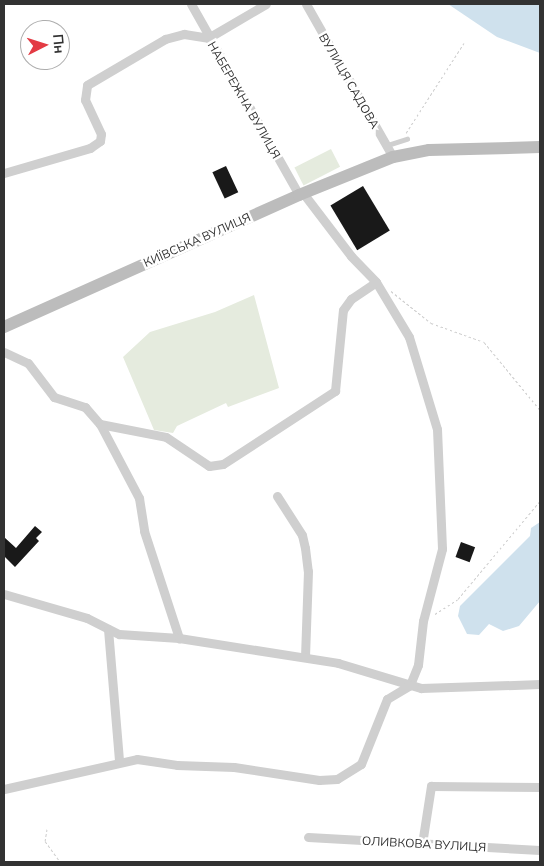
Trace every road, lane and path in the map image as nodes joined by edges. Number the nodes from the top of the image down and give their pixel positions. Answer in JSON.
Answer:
{"nodes":[{"id":1,"x":191,"y":4,"type":"edge"},
{"id":2,"x":266,"y":4,"type":"edge"},
{"id":3,"x":306,"y":4,"type":"edge"},
{"id":4,"x":208,"y":38,"type":"junction"},
{"id":5,"x":464,"y":43,"type":"dead end"},
{"id":6,"x":404,"y":140,"type":"joint"},
{"id":7,"x":388,"y":145,"type":"junction"},
{"id":8,"x":540,"y":147,"type":"edge"},
{"id":9,"x":393,"y":157,"type":"junction"},
{"id":10,"x":4,"y":173,"type":"edge"},
{"id":11,"x":301,"y":194,"type":"junction"},
{"id":12,"x":377,"y":284,"type":"junction"},
{"id":13,"x":4,"y":327,"type":"edge"},
{"id":14,"x":4,"y":352,"type":"edge"},
{"id":15,"x":540,"y":410,"type":"edge"},
{"id":16,"x":100,"y":424,"type":"junction"},
{"id":17,"x":277,"y":496,"type":"dead end"},
{"id":18,"x":540,"y":501,"type":"edge"},
{"id":19,"x":4,"y":594,"type":"edge"},
{"id":20,"x":424,"y":621,"type":"junction"},
{"id":21,"x":108,"y":629,"type":"junction"},
{"id":22,"x":179,"y":638,"type":"junction"},
{"id":23,"x":305,"y":657,"type":"junction"},
{"id":24,"x":540,"y":684,"type":"edge"},
{"id":25,"x":410,"y":685,"type":"junction"},
{"id":26,"x":120,"y":761,"type":"junction"},
{"id":27,"x":540,"y":787,"type":"edge"},
{"id":28,"x":4,"y":789,"type":"edge"},
{"id":29,"x":47,"y":829,"type":"dead end"},
{"id":30,"x":308,"y":837,"type":"dead end"},
{"id":31,"x":422,"y":844,"type":"junction"},
{"id":32,"x":540,"y":850,"type":"edge"},
{"id":33,"x":60,"y":862,"type":"edge"}],
"edges":[{"from":1,"to":4,"type":"street","name":"НАБЕРЕЖНА ВУЛИЦЯ"},
{"from":2,"to":4,"type":"street"},
{"from":3,"to":7,"type":"street","name":"ВУЛИЦЯ САДОВА"},
{"from":4,"to":10,"type":"street"},
{"from":4,"to":11,"type":"street","name":"НАБЕРЕЖНА ВУЛИЦЯ"},
{"from":5,"to":6,"type":"path"},
{"from":6,"to":7,"type":"lane"},
{"from":7,"to":9,"type":"street","name":"ВУЛИЦЯ САДОВА"},
{"from":8,"to":9,"type":"street","name":"КИЇВСЬКА ВУЛИЦЯ"},
{"from":9,"to":11,"type":"street","name":"КИЇВСЬКА ВУЛИЦЯ"},
{"from":11,"to":12,"type":"street","name":"НАБЕРЕЖНА ВУЛИЦЯ"},
{"from":11,"to":13,"type":"street","name":"КИЇВСЬКА ВУЛИЦЯ"},
{"from":12,"to":15,"type":"path"},
{"from":12,"to":16,"type":"street"},
{"from":12,"to":20,"type":"street","name":"НАБЕРЕЖНА ВУЛИЦЯ"},
{"from":14,"to":16,"type":"street"},
{"from":16,"to":22,"type":"street"},
{"from":17,"to":23,"type":"street"},
{"from":18,"to":20,"type":"path"},
{"from":19,"to":21,"type":"street"},
{"from":20,"to":25,"type":"street","name":"НАБЕРЕЖНА ВУЛИЦЯ"},
{"from":21,"to":22,"type":"street"},
{"from":21,"to":26,"type":"street"},
{"from":22,"to":23,"type":"street"},
{"from":23,"to":25,"type":"street"},
{"from":24,"to":25,"type":"street"},
{"from":25,"to":26,"type":"street"},
{"from":26,"to":28,"type":"street"},
{"from":27,"to":31,"type":"street"},
{"from":29,"to":33,"type":"path"},
{"from":30,"to":31,"type":"street","name":"ОЛИВКОВА ВУЛИЦЯ"},
{"from":31,"to":32,"type":"street","name":"ОЛИВКОВА ВУЛИЦЯ"}]}
